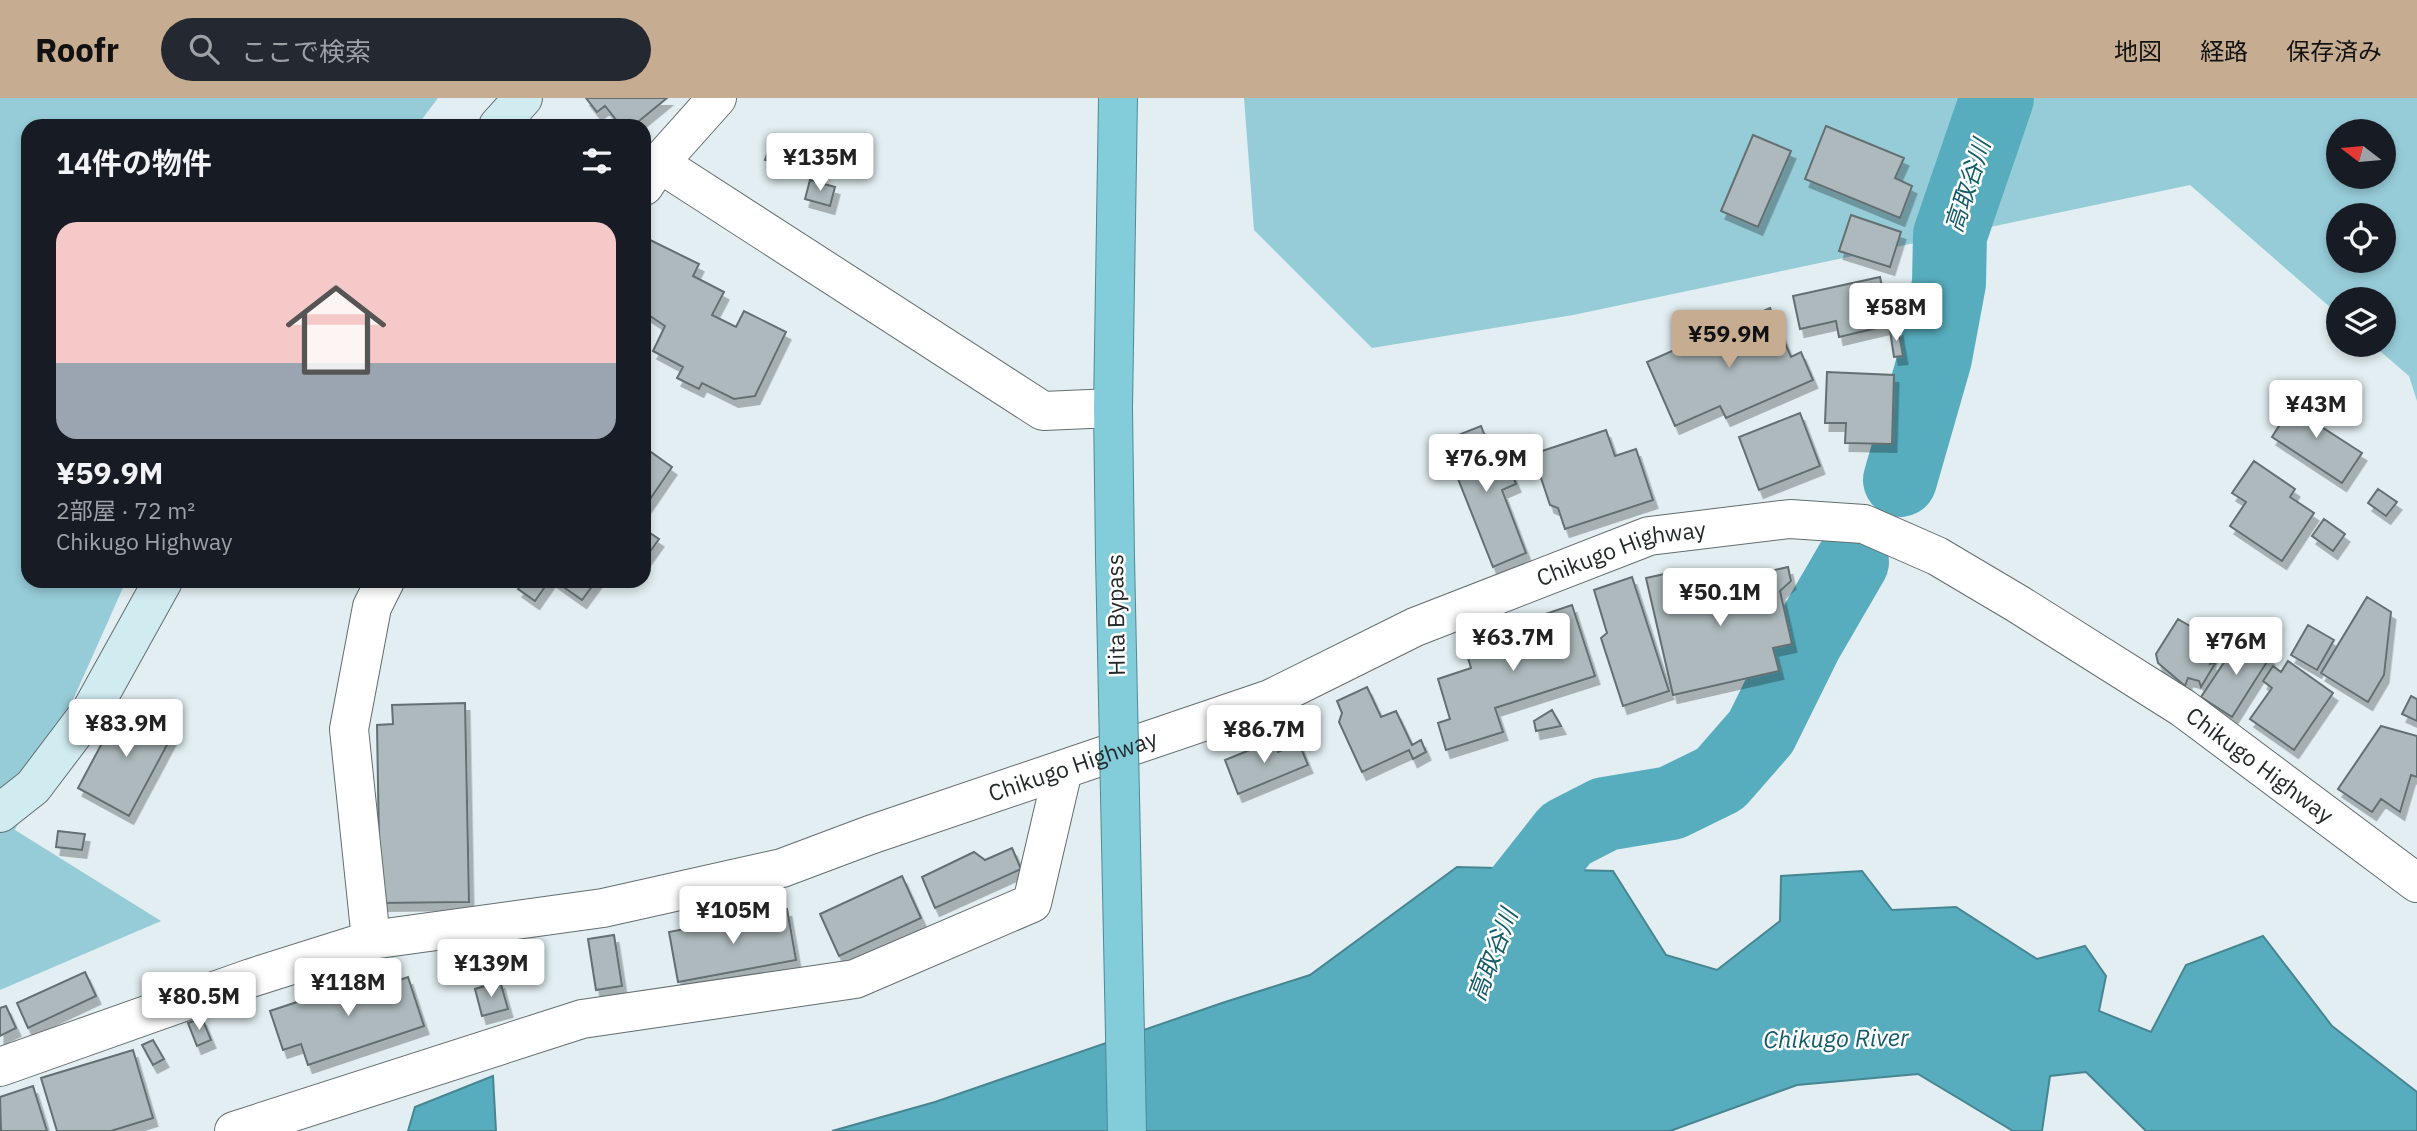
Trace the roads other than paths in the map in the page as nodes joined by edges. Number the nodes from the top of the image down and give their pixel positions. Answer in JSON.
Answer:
{"nodes":[{"id":1,"x":523,"y":98,"type":"edge"},
{"id":2,"x":717,"y":98,"type":"edge"},
{"id":3,"x":1118,"y":98,"type":"edge"},
{"id":4,"x":504,"y":119,"type":"edge"},
{"id":5,"x":651,"y":174,"type":"edge"},
{"id":6,"x":1113,"y":408,"type":"junction"},
{"id":7,"x":159,"y":588,"type":"edge"},
{"id":8,"x":382,"y":588,"type":"edge"},
{"id":9,"x":1063,"y":770,"type":"junction"},
{"id":10,"x":0,"y":813,"type":"edge"},
{"id":11,"x":2417,"y":883,"type":"edge"},
{"id":12,"x":371,"y":940,"type":"junction"},
{"id":13,"x":0,"y":1067,"type":"edge"},
{"id":14,"x":234,"y":1131,"type":"edge"},
{"id":15,"x":1127,"y":1131,"type":"edge"}],
"edges":[{"from":1,"to":4,"type":"main road"},
{"from":2,"to":5,"type":"street"},
{"from":3,"to":6,"type":"highway","name":"Hita Bypass"},
{"from":5,"to":6,"type":"street"},
{"from":6,"to":15,"type":"highway","name":"Hita Bypass","bridge":true},
{"from":7,"to":10,"type":"main road"},
{"from":8,"to":12,"type":"street"},
{"from":9,"to":11,"type":"street","name":"Chikugo Highway"},
{"from":9,"to":12,"type":"street","name":"Chikugo Highway"},
{"from":9,"to":14,"type":"street"},
{"from":12,"to":13,"type":"street","name":"Chikugo Highway"}]}
